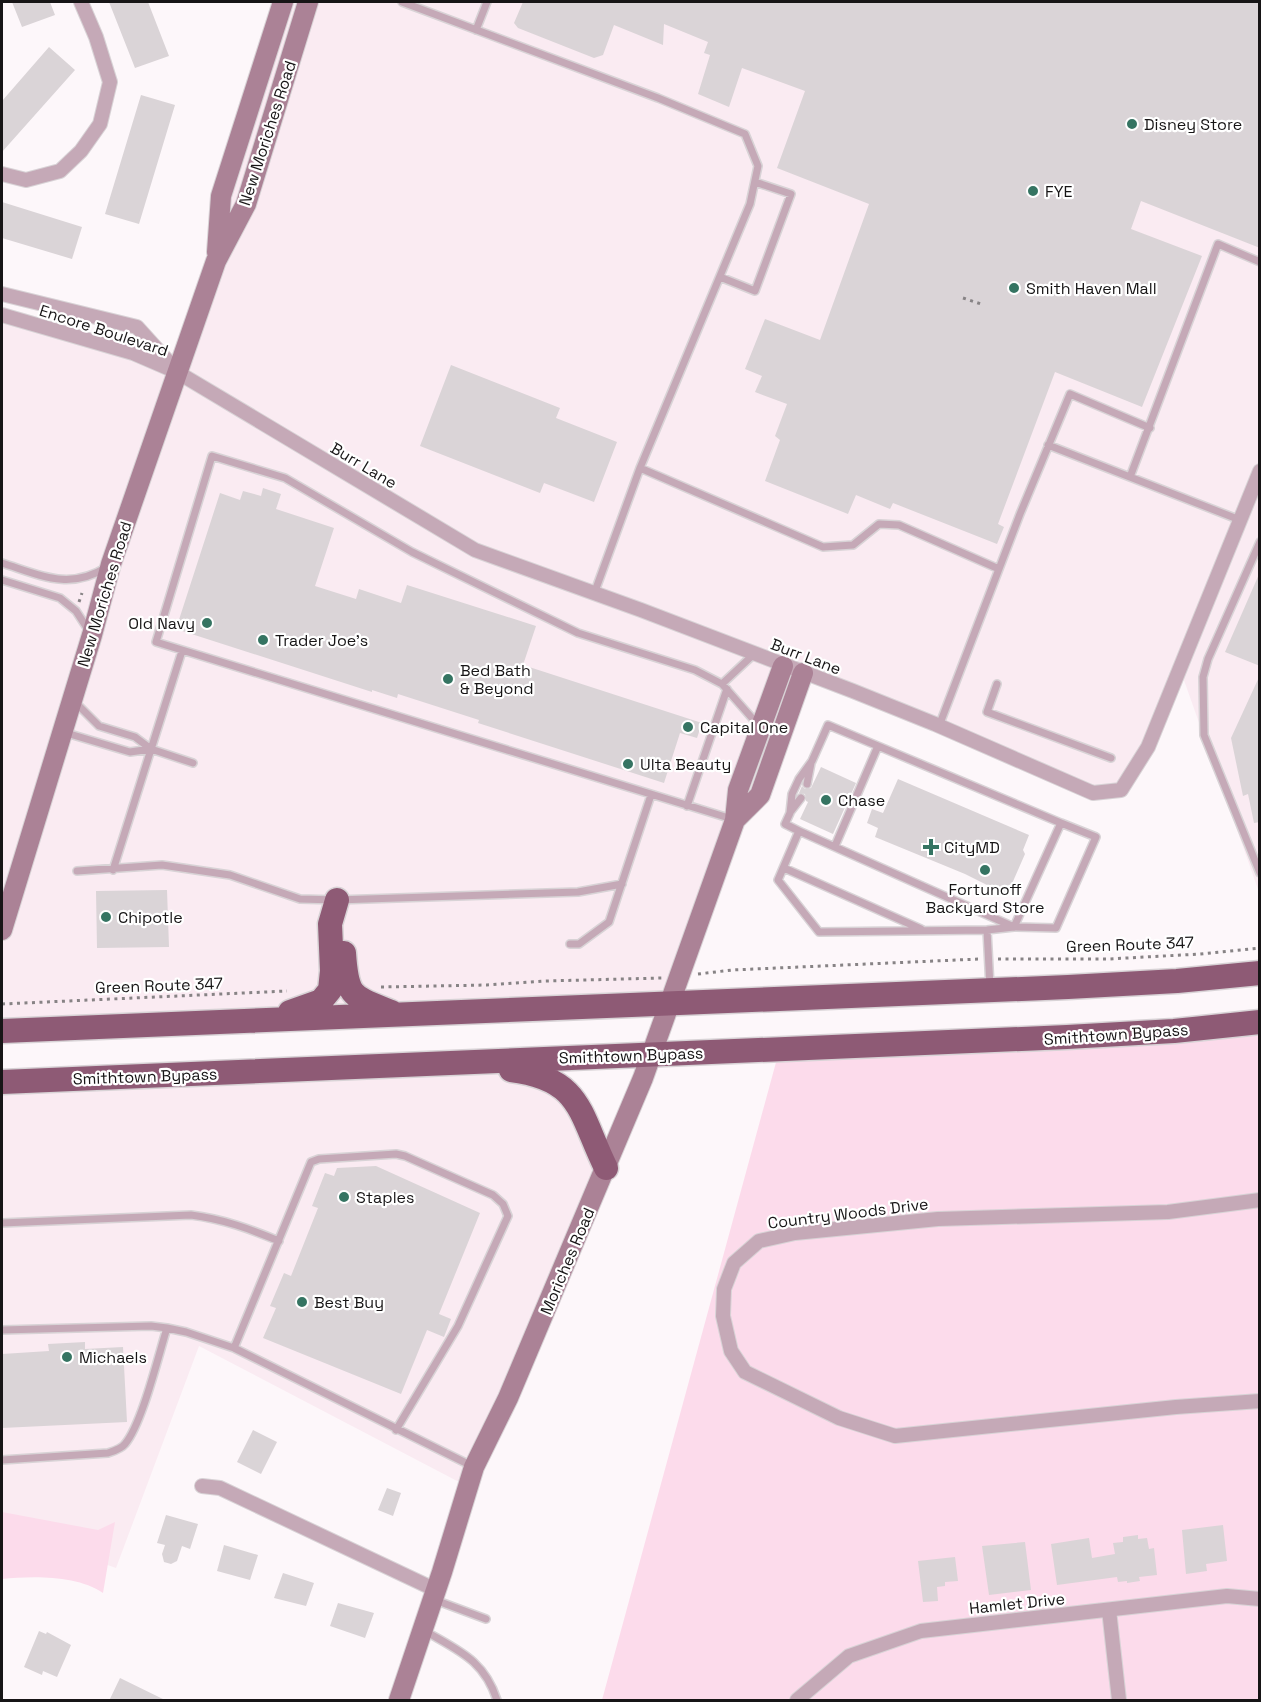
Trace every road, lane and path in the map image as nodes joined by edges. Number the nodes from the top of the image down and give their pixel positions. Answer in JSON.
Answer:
{"nodes":[{"id":1,"x":81,"y":2,"type":"edge"},
{"id":2,"x":283,"y":2,"type":"edge"},
{"id":3,"x":308,"y":2,"type":"edge"},
{"id":4,"x":402,"y":2,"type":"edge"},
{"id":5,"x":487,"y":2,"type":"edge"},
{"id":6,"x":476,"y":30,"type":"junction"},
{"id":7,"x":2,"y":174,"type":"edge"},
{"id":8,"x":755,"y":182,"type":"junction"},
{"id":9,"x":216,"y":261,"type":"junction"},
{"id":10,"x":1260,"y":262,"type":"edge"},
{"id":11,"x":720,"y":277,"type":"junction"},
{"id":12,"x":2,"y":294,"type":"edge"},
{"id":13,"x":963,"y":298,"type":"dead end"},
{"id":14,"x":984,"y":305,"type":"dead end"},
{"id":15,"x":2,"y":315,"type":"edge"},
{"id":16,"x":177,"y":372,"type":"junction"},
{"id":17,"x":1150,"y":428,"type":"junction"},
{"id":18,"x":1048,"y":445,"type":"junction"},
{"id":19,"x":640,"y":468,"type":"junction"},
{"id":20,"x":1260,"y":471,"type":"edge"},
{"id":21,"x":1130,"y":477,"type":"junction"},
{"id":22,"x":1240,"y":520,"type":"junction"},
{"id":23,"x":1260,"y":542,"type":"edge"},
{"id":24,"x":2,"y":563,"type":"edge"},
{"id":25,"x":111,"y":564,"type":"junction"},
{"id":26,"x":999,"y":569,"type":"junction"},
{"id":27,"x":2,"y":580,"type":"edge"},
{"id":28,"x":82,"y":593,"type":"dead end"},
{"id":29,"x":594,"y":594,"type":"junction"},
{"id":30,"x":79,"y":604,"type":"dead end"},
{"id":31,"x":92,"y":635,"type":"junction"},
{"id":32,"x":182,"y":651,"type":"junction"},
{"id":33,"x":754,"y":654,"type":"junction"},
{"id":34,"x":783,"y":666,"type":"junction"},
{"id":35,"x":803,"y":673,"type":"junction"},
{"id":36,"x":997,"y":684,"type":"dead end"},
{"id":37,"x":725,"y":686,"type":"junction"},
{"id":38,"x":72,"y":699,"type":"junction"},
{"id":39,"x":939,"y":726,"type":"junction"},
{"id":40,"x":760,"y":728,"type":"junction"},
{"id":41,"x":62,"y":731,"type":"junction"},
{"id":42,"x":878,"y":746,"type":"junction"},
{"id":43,"x":151,"y":749,"type":"junction"},
{"id":44,"x":1111,"y":758,"type":"dead end"},
{"id":45,"x":812,"y":761,"type":"junction"},
{"id":46,"x":193,"y":763,"type":"dead end"},
{"id":47,"x":807,"y":783,"type":"dead end"},
{"id":48,"x":651,"y":795,"type":"junction"},
{"id":49,"x":801,"y":798,"type":"dead end"},
{"id":50,"x":687,"y":806,"type":"junction"},
{"id":51,"x":790,"y":813,"type":"junction"},
{"id":52,"x":735,"y":820,"type":"junction"},
{"id":53,"x":1061,"y":823,"type":"junction"},
{"id":54,"x":799,"y":831,"type":"junction"},
{"id":55,"x":836,"y":846,"type":"junction"},
{"id":56,"x":784,"y":868,"type":"junction"},
{"id":57,"x":113,"y":870,"type":"junction"},
{"id":58,"x":77,"y":872,"type":"dead end"},
{"id":59,"x":1260,"y":873,"type":"edge"},
{"id":60,"x":622,"y":884,"type":"junction"},
{"id":61,"x":337,"y":900,"type":"junction"},
{"id":62,"x":1014,"y":927,"type":"junction"},
{"id":63,"x":2,"y":930,"type":"edge"},
{"id":64,"x":924,"y":930,"type":"junction"},
{"id":65,"x":987,"y":930,"type":"junction"},
{"id":66,"x":570,"y":944,"type":"dead end"},
{"id":67,"x":1260,"y":948,"type":"edge"},
{"id":68,"x":1002,"y":958,"type":"dead end"},
{"id":69,"x":973,"y":960,"type":"dead end"},
{"id":70,"x":732,"y":970,"type":"dead end"},
{"id":71,"x":1260,"y":973,"type":"edge"},
{"id":72,"x":646,"y":980,"type":"dead end"},
{"id":73,"x":372,"y":988,"type":"dead end"},
{"id":74,"x":990,"y":990,"type":"junction"},
{"id":75,"x":294,"y":991,"type":"dead end"},
{"id":76,"x":2,"y":1004,"type":"edge"},
{"id":77,"x":669,"y":1004,"type":"junction"},
{"id":78,"x":399,"y":1015,"type":"junction"},
{"id":79,"x":267,"y":1020,"type":"junction"},
{"id":80,"x":1260,"y":1022,"type":"edge"},
{"id":81,"x":2,"y":1032,"type":"edge"},
{"id":82,"x":652,"y":1054,"type":"junction"},
{"id":83,"x":459,"y":1063,"type":"junction"},
{"id":84,"x":2,"y":1082,"type":"edge"},
{"id":85,"x":606,"y":1168,"type":"junction"},
{"id":86,"x":1260,"y":1200,"type":"edge"},
{"id":87,"x":2,"y":1222,"type":"edge"},
{"id":88,"x":279,"y":1241,"type":"junction"},
{"id":89,"x":167,"y":1328,"type":"junction"},
{"id":90,"x":2,"y":1330,"type":"edge"},
{"id":91,"x":234,"y":1348,"type":"junction"},
{"id":92,"x":1260,"y":1401,"type":"edge"},
{"id":93,"x":396,"y":1430,"type":"junction"},
{"id":94,"x":2,"y":1460,"type":"edge"},
{"id":95,"x":474,"y":1467,"type":"junction"},
{"id":96,"x":202,"y":1486,"type":"dead end"},
{"id":97,"x":434,"y":1595,"type":"junction"},
{"id":98,"x":1260,"y":1599,"type":"edge"},
{"id":99,"x":1109,"y":1610,"type":"junction"},
{"id":100,"x":486,"y":1619,"type":"dead end"},
{"id":101,"x":423,"y":1629,"type":"junction"},
{"id":102,"x":399,"y":1701,"type":"edge"},
{"id":103,"x":497,"y":1701,"type":"edge"},
{"id":104,"x":797,"y":1701,"type":"edge"},
{"id":105,"x":1119,"y":1701,"type":"edge"}],
"edges":[{"from":1,"to":7,"type":"street"},
{"from":2,"to":9,"type":"main road","name":"New Moriches Road"},
{"from":3,"to":9,"type":"main road","name":"New Moriches Road"},
{"from":4,"to":6,"type":"lane"},
{"from":5,"to":6,"type":"lane"},
{"from":6,"to":8,"type":"lane"},
{"from":8,"to":11,"type":"lane"},
{"from":8,"to":11,"type":"lane"},
{"from":9,"to":16,"type":"main road","name":"New Moriches Road"},
{"from":10,"to":17,"type":"lane"},
{"from":11,"to":19,"type":"lane"},
{"from":12,"to":16,"type":"street","name":"Encore Boulevard"},
{"from":13,"to":14,"type":"path"},
{"from":15,"to":16,"type":"street","name":"Encore Boulevard"},
{"from":16,"to":25,"type":"main road","name":"New Moriches Road"},
{"from":16,"to":29,"type":"street","name":"Burr Lane"},
{"from":17,"to":18,"type":"lane"},
{"from":17,"to":21,"type":"lane"},
{"from":18,"to":21,"type":"lane"},
{"from":18,"to":26,"type":"lane"},
{"from":19,"to":26,"type":"lane"},
{"from":19,"to":29,"type":"lane"},
{"from":20,"to":22,"type":"street","name":"Burr Lane"},
{"from":21,"to":22,"type":"lane"},
{"from":22,"to":39,"type":"street","name":"Burr Lane"},
{"from":23,"to":59,"type":"lane"},
{"from":24,"to":25,"type":"lane"},
{"from":25,"to":31,"type":"main road","name":"New Moriches Road"},
{"from":26,"to":39,"type":"lane"},
{"from":27,"to":31,"type":"lane"},
{"from":28,"to":30,"type":"path"},
{"from":29,"to":33,"type":"street","name":"Burr Lane"},
{"from":31,"to":38,"type":"main road","name":"New Moriches Road"},
{"from":32,"to":37,"type":"lane"},
{"from":32,"to":43,"type":"lane"},
{"from":32,"to":48,"type":"lane"},
{"from":33,"to":34,"type":"street","name":"Burr Lane"},
{"from":33,"to":37,"type":"lane"},
{"from":34,"to":35,"type":"street","name":"Burr Lane"},
{"from":34,"to":40,"type":"main road","name":"Moriches Road"},
{"from":35,"to":39,"type":"street","name":"Burr Lane"},
{"from":35,"to":52,"type":"main road","name":"Moriches Road"},
{"from":36,"to":44,"type":"lane"},
{"from":37,"to":40,"type":"lane"},
{"from":37,"to":50,"type":"lane"},
{"from":38,"to":41,"type":"main road","name":"New Moriches Road"},
{"from":38,"to":43,"type":"lane"},
{"from":40,"to":52,"type":"main road","name":"Moriches Road"},
{"from":41,"to":43,"type":"lane"},
{"from":41,"to":63,"type":"main road","name":"New Moriches Road"},
{"from":42,"to":45,"type":"lane"},
{"from":42,"to":53,"type":"lane"},
{"from":42,"to":55,"type":"lane"},
{"from":43,"to":46,"type":"lane"},
{"from":43,"to":57,"type":"lane"},
{"from":45,"to":47,"type":"lane"},
{"from":45,"to":51,"type":"lane"},
{"from":48,"to":50,"type":"lane"},
{"from":48,"to":60,"type":"lane"},
{"from":49,"to":51,"type":"lane"},
{"from":50,"to":52,"type":"lane"},
{"from":51,"to":54,"type":"lane"},
{"from":52,"to":77,"type":"main road","name":"Moriches Road"},
{"from":53,"to":62,"type":"lane"},
{"from":53,"to":62,"type":"lane"},
{"from":54,"to":55,"type":"lane"},
{"from":54,"to":56,"type":"lane"},
{"from":55,"to":62,"type":"lane"},
{"from":56,"to":64,"type":"lane"},
{"from":56,"to":64,"type":"lane"},
{"from":57,"to":58,"type":"lane"},
{"from":57,"to":61,"type":"lane"},
{"from":60,"to":61,"type":"lane"},
{"from":60,"to":66,"type":"lane"},
{"from":61,"to":78,"type":"highway"},
{"from":61,"to":79,"type":"highway"},
{"from":62,"to":65,"type":"lane"},
{"from":64,"to":65,"type":"lane"},
{"from":65,"to":74,"type":"lane"},
{"from":67,"to":68,"type":"path","name":"Green Route 347"},
{"from":69,"to":70,"type":"path"},
{"from":71,"to":74,"type":"highway"},
{"from":72,"to":73,"type":"path"},
{"from":74,"to":77,"type":"highway"},
{"from":75,"to":76,"type":"path","name":"Green Route 347"},
{"from":77,"to":78,"type":"highway"},
{"from":77,"to":82,"type":"main road","name":"Moriches Road"},
{"from":78,"to":79,"type":"highway"},
{"from":79,"to":81,"type":"highway"},
{"from":80,"to":82,"type":"highway","name":"Smithtown Bypass"},
{"from":82,"to":83,"type":"highway","name":"Smithtown Bypass"},
{"from":82,"to":85,"type":"main road","name":"Moriches Road"},
{"from":83,"to":84,"type":"highway","name":"Smithtown Bypass"},
{"from":83,"to":85,"type":"highway"},
{"from":85,"to":95,"type":"main road","name":"Moriches Road"},
{"from":86,"to":92,"type":"street","name":"Country Woods Drive"},
{"from":87,"to":88,"type":"lane"},
{"from":88,"to":91,"type":"lane"},
{"from":88,"to":93,"type":"lane"},
{"from":89,"to":90,"type":"lane"},
{"from":89,"to":91,"type":"lane"},
{"from":89,"to":94,"type":"lane"},
{"from":91,"to":93,"type":"lane"},
{"from":93,"to":95,"type":"lane"},
{"from":95,"to":97,"type":"main road","name":"Moriches Road"},
{"from":96,"to":97,"type":"street"},
{"from":97,"to":100,"type":"lane"},
{"from":97,"to":101,"type":"main road","name":"Moriches Road"},
{"from":98,"to":99,"type":"street","name":"Hamlet Drive"},
{"from":99,"to":104,"type":"street","name":"Hamlet Drive"},
{"from":99,"to":105,"type":"street"},
{"from":101,"to":102,"type":"main road","name":"Moriches Road"},
{"from":101,"to":103,"type":"lane"}]}
